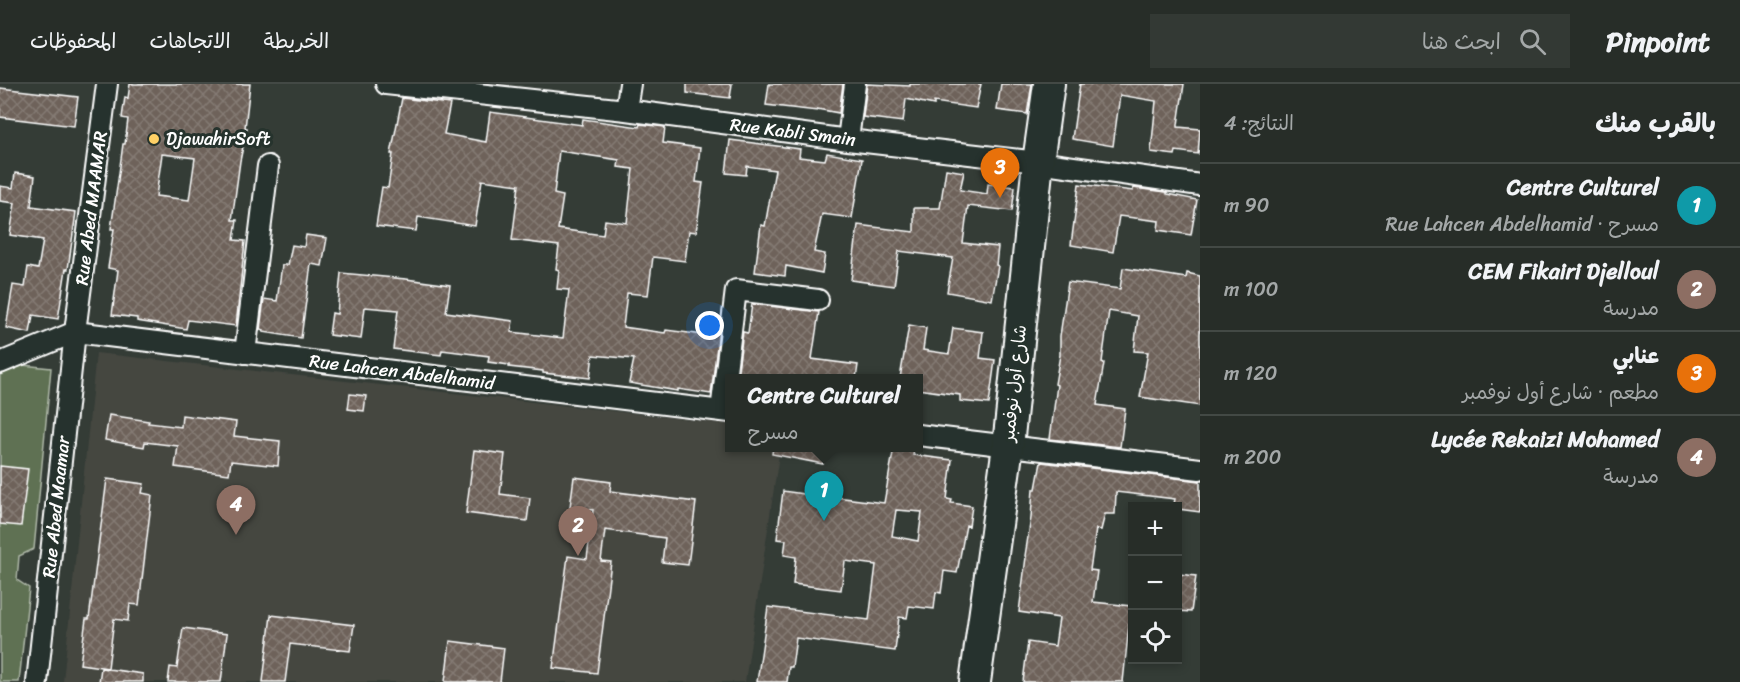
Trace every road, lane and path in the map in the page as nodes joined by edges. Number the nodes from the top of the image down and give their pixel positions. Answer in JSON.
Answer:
{"nodes":[{"id":1,"x":107,"y":84,"type":"edge"},
{"id":2,"x":630,"y":84,"type":"edge"},
{"id":3,"x":855,"y":84,"type":"edge"},
{"id":4,"x":1048,"y":84,"type":"edge"},
{"id":5,"x":395,"y":85,"type":"edge"},
{"id":6,"x":626,"y":110,"type":"junction"},
{"id":7,"x":848,"y":140,"type":"junction"},
{"id":8,"x":1038,"y":162,"type":"junction"},
{"id":9,"x":268,"y":166,"type":"dead end"},
{"id":10,"x":1200,"y":185,"type":"edge"},
{"id":11,"x":818,"y":300,"type":"dead end"},
{"id":12,"x":75,"y":332,"type":"junction"},
{"id":13,"x":245,"y":353,"type":"junction"},
{"id":14,"x":0,"y":363,"type":"edge"},
{"id":15,"x":728,"y":374,"type":"edge"},
{"id":16,"x":725,"y":411,"type":"edge"},
{"id":17,"x":923,"y":436,"type":"edge"},
{"id":18,"x":1008,"y":446,"type":"junction"},
{"id":19,"x":1200,"y":469,"type":"edge"},
{"id":20,"x":37,"y":682,"type":"edge"},
{"id":21,"x":975,"y":682,"type":"edge"}],
"edges":[{"from":1,"to":12,"type":"street","name":"Rue Abed MAAMAR"},
{"from":2,"to":6,"type":"street"},
{"from":3,"to":7,"type":"street"},
{"from":4,"to":8,"type":"main road","name":"شارع أول نوفمبر"},
{"from":5,"to":6,"type":"street","name":"Rue Kabli Smain"},
{"from":6,"to":7,"type":"street","name":"Rue Kabli Smain"},
{"from":7,"to":8,"type":"street","name":"Rue Kabli Smain"},
{"from":8,"to":10,"type":"street","name":"Rue Kabli Smain"},
{"from":8,"to":18,"type":"main road","name":"شارع أول نوفمبر"},
{"from":9,"to":13,"type":"street"},
{"from":11,"to":15,"type":"street"},
{"from":12,"to":13,"type":"street","name":"Rue Lahcen Abdelhamid"},
{"from":12,"to":14,"type":"street"},
{"from":12,"to":20,"type":"street","name":"Rue Abed Maamar"},
{"from":13,"to":16,"type":"street","name":"Rue Lahcen Abdelhamid"},
{"from":17,"to":18,"type":"street"},
{"from":18,"to":19,"type":"street"},
{"from":18,"to":21,"type":"main road","name":"شارع أول نوفمبر"}]}
